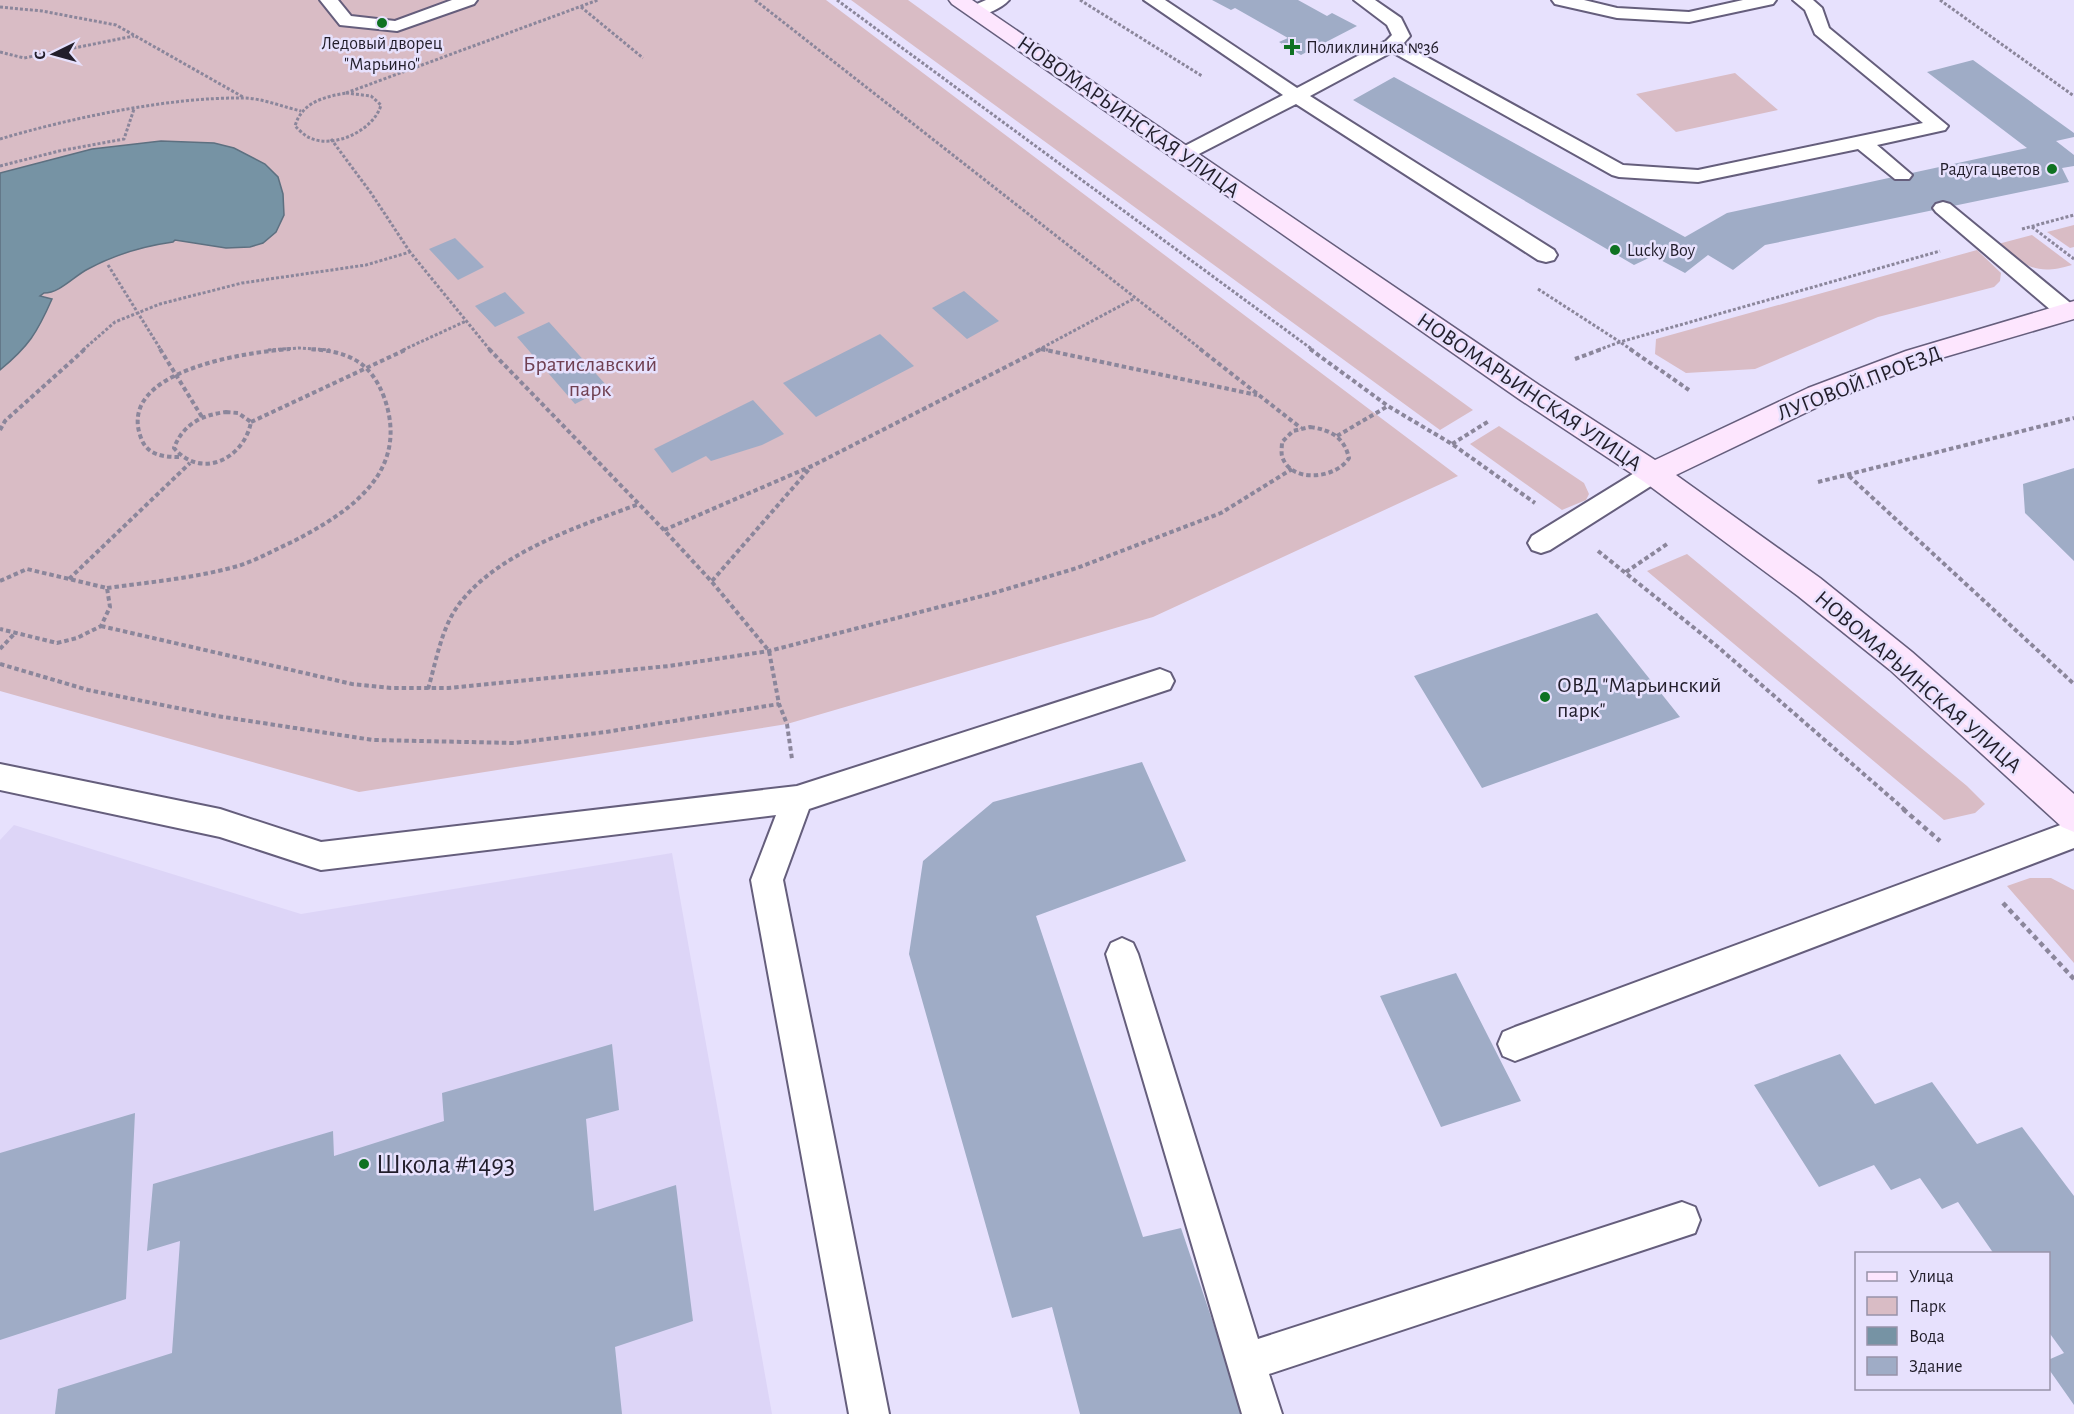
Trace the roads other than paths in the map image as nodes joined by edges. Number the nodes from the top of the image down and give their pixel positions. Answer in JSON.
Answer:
{"nodes":[{"id":1,"x":329,"y":0,"type":"edge"},
{"id":2,"x":468,"y":0,"type":"edge"},
{"id":3,"x":1000,"y":0,"type":"edge"},
{"id":4,"x":1153,"y":0,"type":"edge"},
{"id":5,"x":1363,"y":0,"type":"edge"},
{"id":6,"x":1561,"y":0,"type":"edge"},
{"id":7,"x":1767,"y":0,"type":"edge"},
{"id":8,"x":1802,"y":0,"type":"edge"},
{"id":9,"x":968,"y":6,"type":"edge"},
{"id":10,"x":1392,"y":45,"type":"junction"},
{"id":11,"x":1295,"y":95,"type":"junction"},
{"id":12,"x":1862,"y":142,"type":"junction"},
{"id":13,"x":1184,"y":154,"type":"junction"},
{"id":14,"x":1902,"y":175,"type":"dead end"},
{"id":15,"x":1942,"y":208,"type":"dead end"},
{"id":16,"x":1546,"y":255,"type":"dead end"},
{"id":17,"x":2071,"y":311,"type":"edge"},
{"id":18,"x":1653,"y":473,"type":"junction"},
{"id":19,"x":1541,"y":543,"type":"dead end"},
{"id":20,"x":1160,"y":681,"type":"dead end"},
{"id":21,"x":0,"y":777,"type":"edge"},
{"id":22,"x":797,"y":799,"type":"junction"},
{"id":23,"x":2074,"y":816,"type":"edge"},
{"id":24,"x":2074,"y":834,"type":"edge"},
{"id":25,"x":1122,"y":954,"type":"dead end"},
{"id":26,"x":1515,"y":1044,"type":"dead end"},
{"id":27,"x":1682,"y":1220,"type":"dead end"},
{"id":28,"x":1245,"y":1363,"type":"junction"},
{"id":29,"x":869,"y":1414,"type":"edge"},
{"id":30,"x":1262,"y":1414,"type":"edge"}],
"edges":[{"from":1,"to":2,"type":"lane"},
{"from":3,"to":9,"type":"lane"},
{"from":4,"to":11,"type":"lane"},
{"from":5,"to":10,"type":"lane"},
{"from":6,"to":7,"type":"lane"},
{"from":8,"to":12,"type":"lane"},
{"from":9,"to":13,"type":"street","name":"НОВОМАРЬИНСКАЯ УЛИЦА"},
{"from":10,"to":11,"type":"lane"},
{"from":10,"to":12,"type":"lane"},
{"from":11,"to":13,"type":"lane"},
{"from":11,"to":16,"type":"lane"},
{"from":12,"to":14,"type":"lane"},
{"from":13,"to":18,"type":"street","name":"НОВОМАРЬИНСКАЯ УЛИЦА"},
{"from":15,"to":17,"type":"lane"},
{"from":17,"to":18,"type":"street","name":"ЛУГОВОЙ ПРОЕЗД"},
{"from":18,"to":19,"type":"lane"},
{"from":18,"to":23,"type":"street","name":"НОВОМАРЬИНСКАЯ УЛИЦА"},
{"from":20,"to":22,"type":"lane"},
{"from":21,"to":22,"type":"lane"},
{"from":22,"to":29,"type":"lane"},
{"from":24,"to":26,"type":"lane"},
{"from":25,"to":28,"type":"lane"},
{"from":27,"to":28,"type":"lane"},
{"from":28,"to":30,"type":"lane"}]}
